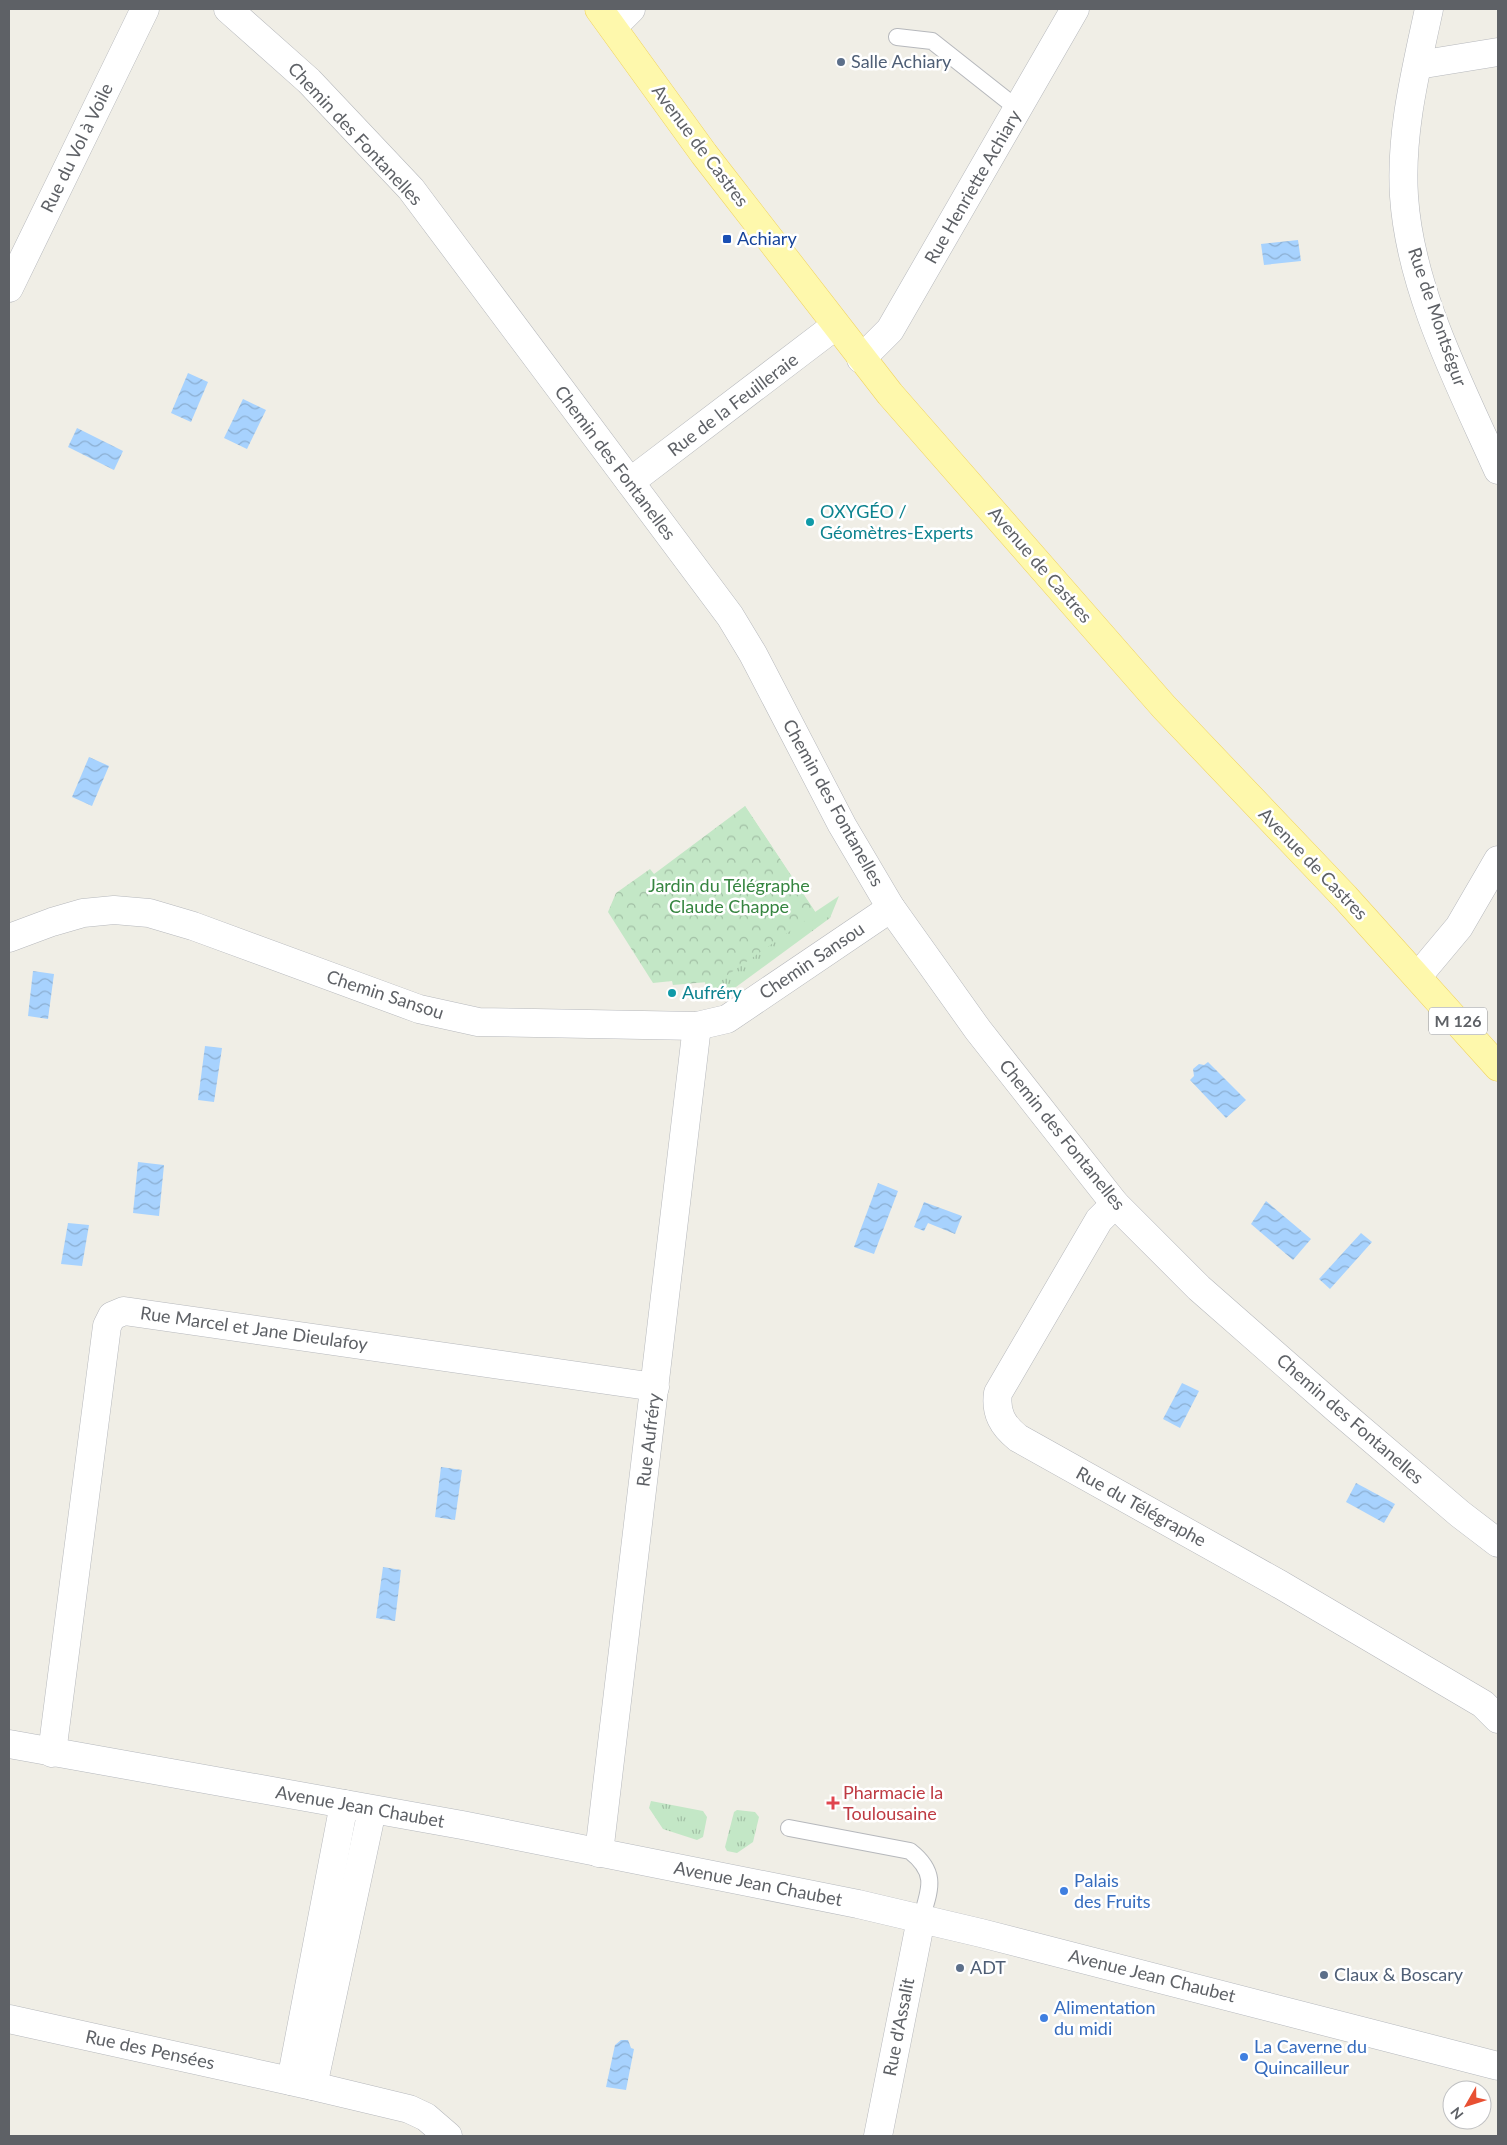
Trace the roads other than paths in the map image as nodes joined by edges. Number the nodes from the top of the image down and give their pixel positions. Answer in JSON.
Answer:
{"nodes":[{"id":1,"x":145,"y":9,"type":"edge"},
{"id":2,"x":228,"y":9,"type":"edge"},
{"id":3,"x":1076,"y":9,"type":"edge"},
{"id":4,"x":1429,"y":9,"type":"edge"},
{"id":5,"x":614,"y":15,"type":"edge"},
{"id":6,"x":897,"y":37,"type":"dead end"},
{"id":7,"x":1498,"y":52,"type":"edge"},
{"id":8,"x":1418,"y":65,"type":"junction"},
{"id":9,"x":1018,"y":109,"type":"junction"},
{"id":10,"x":9,"y":288,"type":"edge"},
{"id":11,"x":836,"y":326,"type":"junction"},
{"id":12,"x":861,"y":359,"type":"junction"},
{"id":13,"x":1498,"y":470,"type":"edge"},
{"id":14,"x":630,"y":482,"type":"junction"},
{"id":15,"x":1498,"y":860,"type":"edge"},
{"id":16,"x":891,"y":908,"type":"junction"},
{"id":17,"x":9,"y":938,"type":"edge"},
{"id":18,"x":1418,"y":976,"type":"junction"},
{"id":19,"x":698,"y":1026,"type":"junction"},
{"id":20,"x":1498,"y":1066,"type":"edge"},
{"id":21,"x":1115,"y":1204,"type":"junction"},
{"id":22,"x":655,"y":1387,"type":"junction"},
{"id":23,"x":1498,"y":1543,"type":"edge"},
{"id":24,"x":1498,"y":1719,"type":"edge"},
{"id":25,"x":9,"y":1744,"type":"edge"},
{"id":26,"x":52,"y":1753,"type":"junction"},
{"id":27,"x":344,"y":1804,"type":"junction"},
{"id":28,"x":372,"y":1810,"type":"junction"},
{"id":29,"x":789,"y":1828,"type":"dead end"},
{"id":30,"x":599,"y":1853,"type":"junction"},
{"id":31,"x":921,"y":1919,"type":"junction"},
{"id":32,"x":9,"y":2019,"type":"edge"},
{"id":33,"x":1498,"y":2066,"type":"edge"},
{"id":34,"x":302,"y":2083,"type":"junction"},
{"id":35,"x":448,"y":2136,"type":"edge"},
{"id":36,"x":878,"y":2136,"type":"edge"}],
"edges":[{"from":1,"to":10,"type":"street","name":"Rue du Vol à Voile"},
{"from":2,"to":14,"type":"street","name":"Chemin des Fontanelles"},
{"from":3,"to":9,"type":"street","name":"Rue Henriette Achiary"},
{"from":4,"to":8,"type":"street","name":"Rue de Montségur"},
{"from":5,"to":11,"type":"main road","name":"Avenue de Castres","number":"M 126"},
{"from":6,"to":9,"type":"lane"},
{"from":7,"to":8,"type":"street"},
{"from":8,"to":13,"type":"street","name":"Rue de Montségur"},
{"from":9,"to":12,"type":"street","name":"Rue Henriette Achiary"},
{"from":11,"to":12,"type":"main road","name":"Avenue de Castres","number":"M 126"},
{"from":11,"to":14,"type":"street","name":"Rue de la Feuilleraie"},
{"from":12,"to":18,"type":"main road","name":"Avenue de Castres","number":"M 126"},
{"from":14,"to":16,"type":"street","name":"Chemin des Fontanelles"},
{"from":15,"to":18,"type":"street"},
{"from":16,"to":19,"type":"street","name":"Chemin Sansou"},
{"from":16,"to":21,"type":"street","name":"Chemin des Fontanelles"},
{"from":17,"to":19,"type":"street","name":"Chemin Sansou"},
{"from":18,"to":20,"type":"main road","name":"Avenue de Castres","number":"M 126"},
{"from":19,"to":22,"type":"street","name":"Rue Aufréry"},
{"from":21,"to":23,"type":"street","name":"Chemin des Fontanelles"},
{"from":21,"to":24,"type":"street","name":"Rue du Télégraphe"},
{"from":22,"to":26,"type":"street","name":"Rue Marcel et Jane Dieulafoy"},
{"from":22,"to":30,"type":"street","name":"Rue Aufréry"},
{"from":25,"to":26,"type":"street","name":"Avenue Jean Chaubet"},
{"from":26,"to":27,"type":"street","name":"Avenue Jean Chaubet"},
{"from":27,"to":28,"type":"street","name":"Avenue Jean Chaubet"},
{"from":27,"to":34,"type":"street"},
{"from":28,"to":30,"type":"street","name":"Avenue Jean Chaubet"},
{"from":28,"to":34,"type":"street"},
{"from":29,"to":31,"type":"lane"},
{"from":30,"to":31,"type":"street","name":"Avenue Jean Chaubet"},
{"from":31,"to":33,"type":"street","name":"Avenue Jean Chaubet"},
{"from":31,"to":36,"type":"street","name":"Rue d'Assalit"},
{"from":32,"to":34,"type":"street","name":"Rue des Pensées"},
{"from":34,"to":35,"type":"street","name":"Rue des Pensées"}]}
